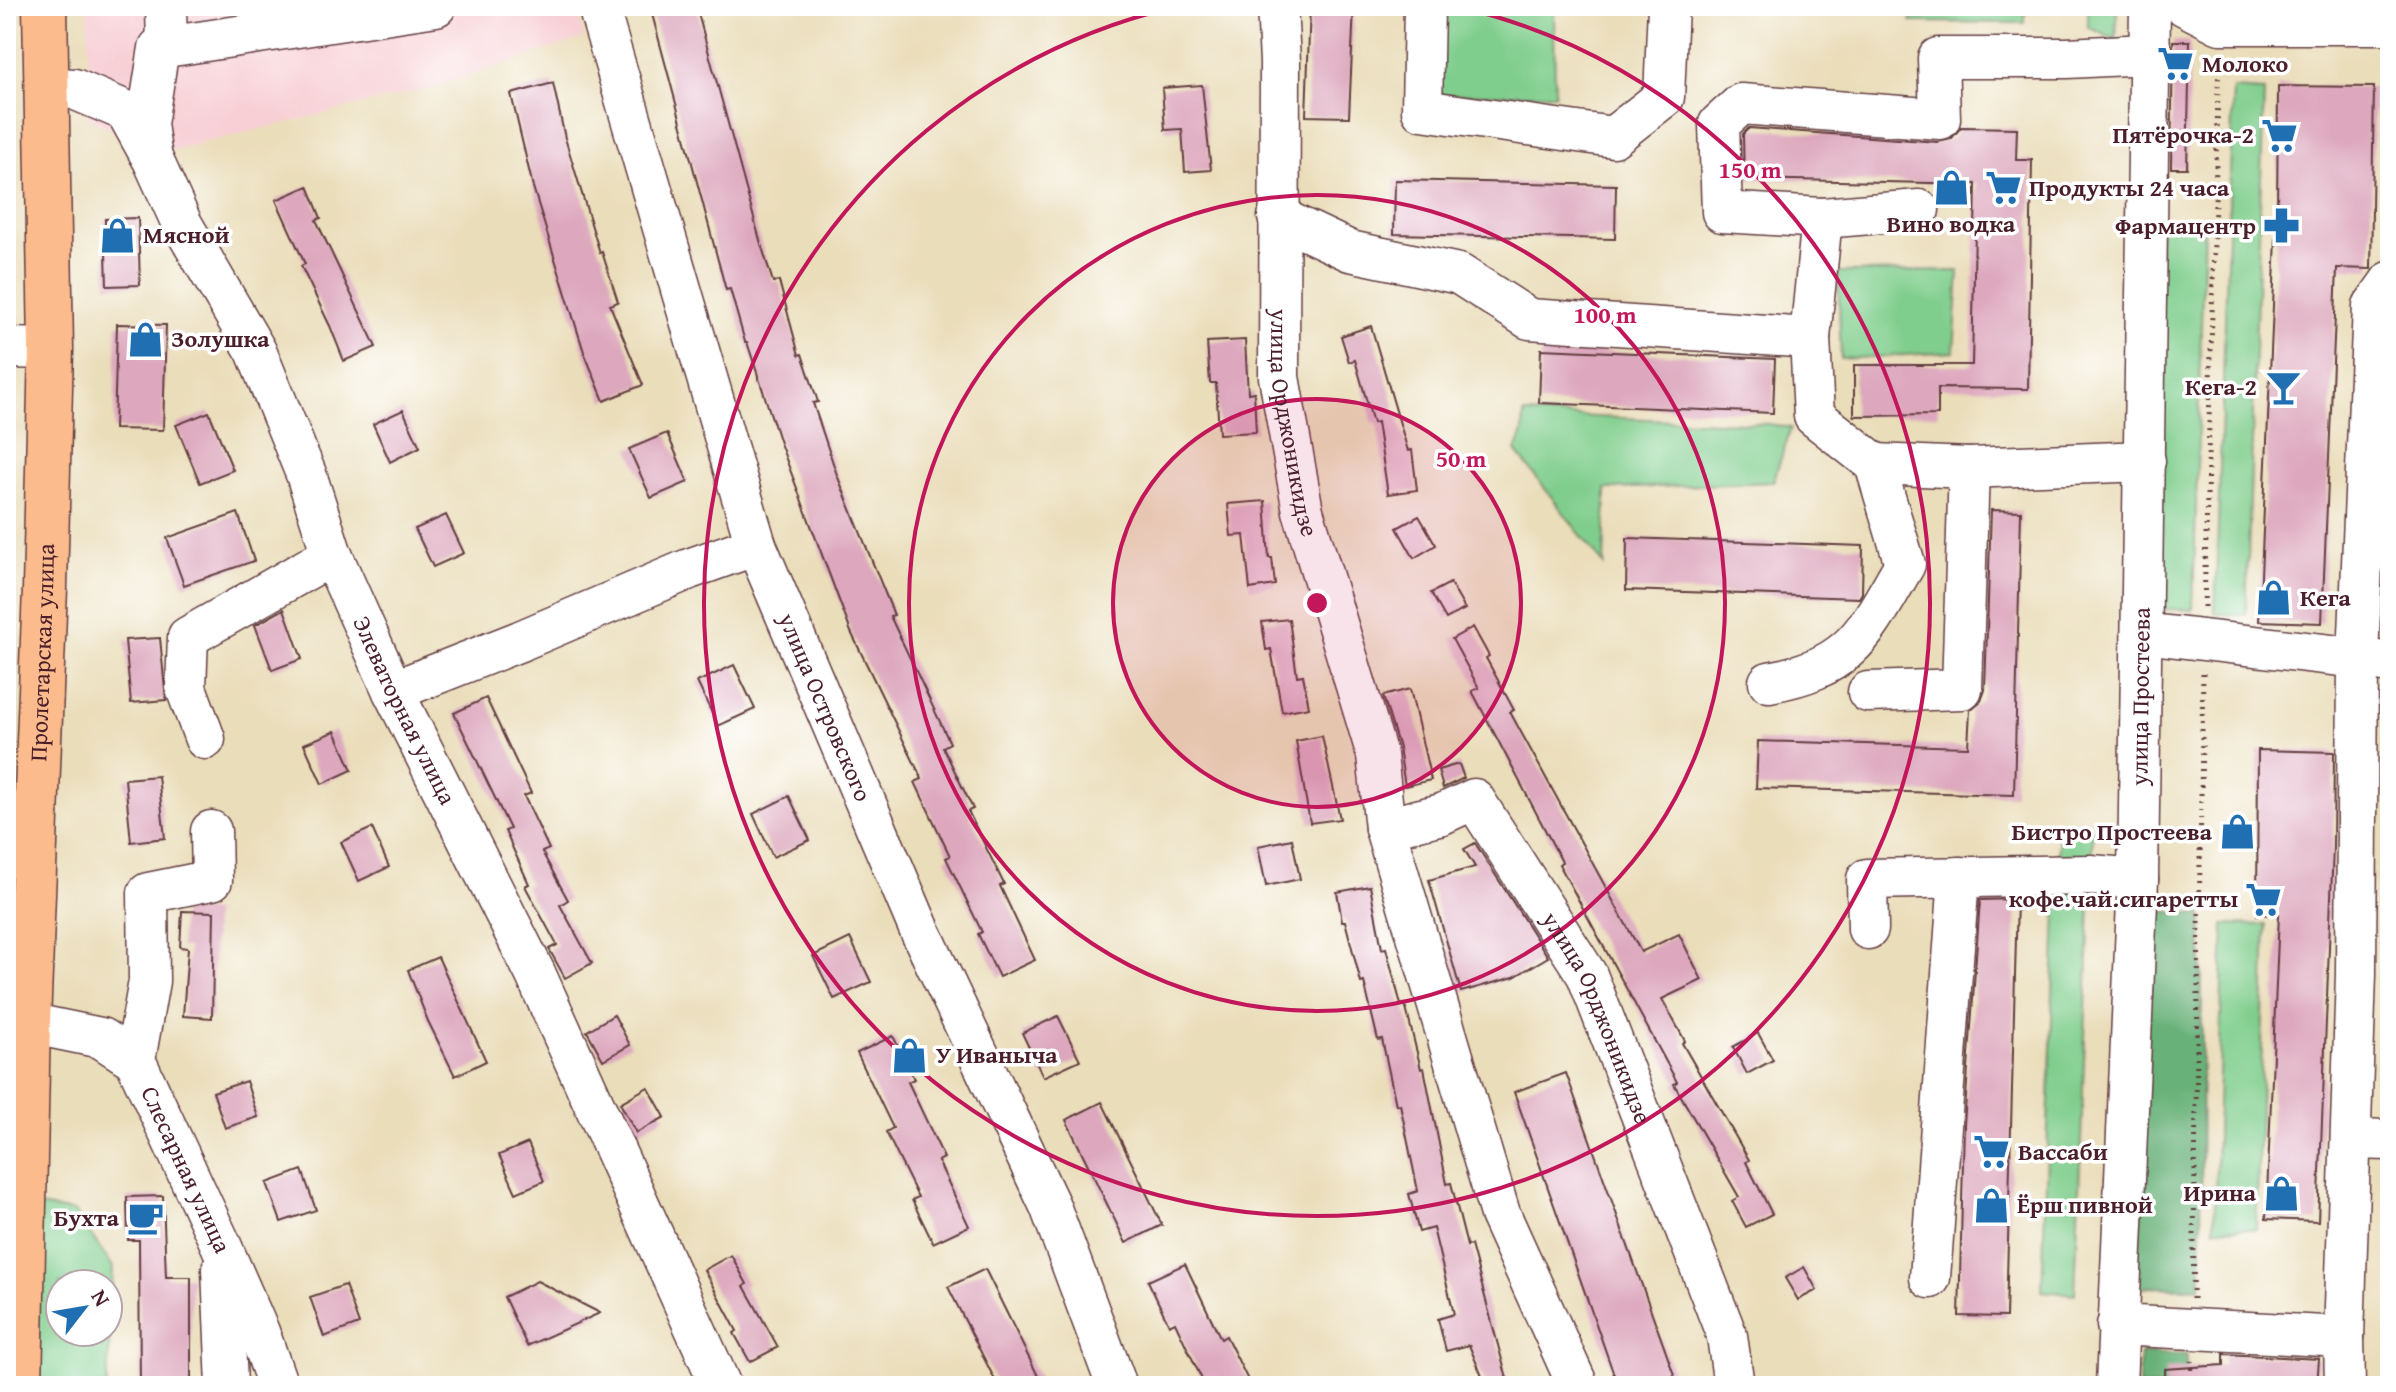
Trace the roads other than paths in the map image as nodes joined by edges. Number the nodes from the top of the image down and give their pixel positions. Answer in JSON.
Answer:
{"nodes":[{"id":1,"x":45,"y":6,"type":"edge"},
{"id":2,"x":166,"y":6,"type":"edge"},
{"id":3,"x":436,"y":6,"type":"edge"},
{"id":4,"x":598,"y":6,"type":"edge"},
{"id":5,"x":1277,"y":6,"type":"edge"},
{"id":6,"x":1424,"y":6,"type":"edge"},
{"id":7,"x":1668,"y":6,"type":"edge"},
{"id":8,"x":2150,"y":6,"type":"edge"},
{"id":9,"x":2185,"y":6,"type":"edge"},
{"id":10,"x":2390,"y":24,"type":"edge"},
{"id":11,"x":167,"y":47,"type":"junction"},
{"id":12,"x":2148,"y":54,"type":"junction"},
{"id":13,"x":45,"y":87,"type":"junction"},
{"id":14,"x":153,"y":160,"type":"junction"},
{"id":15,"x":1919,"y":210,"type":"dead end"},
{"id":16,"x":1278,"y":217,"type":"junction"},
{"id":17,"x":1822,"y":218,"type":"junction"},
{"id":18,"x":2390,"y":282,"type":"edge"},
{"id":19,"x":1810,"y":338,"type":"junction"},
{"id":20,"x":6,"y":348,"type":"edge"},
{"id":21,"x":51,"y":349,"type":"junction"},
{"id":22,"x":2145,"y":461,"type":"junction"},
{"id":23,"x":1875,"y":464,"type":"junction"},
{"id":24,"x":1969,"y":468,"type":"junction"},
{"id":25,"x":756,"y":545,"type":"junction"},
{"id":26,"x":332,"y":555,"type":"junction"},
{"id":27,"x":2142,"y":633,"type":"junction"},
{"id":28,"x":2374,"y":660,"type":"edge"},
{"id":29,"x":1769,"y":682,"type":"dead end"},
{"id":30,"x":393,"y":691,"type":"junction"},
{"id":31,"x":1868,"y":692,"type":"dead end"},
{"id":32,"x":205,"y":739,"type":"dead end"},
{"id":33,"x":1385,"y":828,"type":"junction"},
{"id":34,"x":211,"y":831,"type":"dead end"},
{"id":35,"x":1959,"y":877,"type":"junction"},
{"id":36,"x":2138,"y":879,"type":"junction"},
{"id":37,"x":1868,"y":929,"type":"dead end"},
{"id":38,"x":18,"y":954,"type":"edge"},
{"id":39,"x":2373,"y":975,"type":"edge"},
{"id":40,"x":28,"y":1023,"type":"junction"},
{"id":41,"x":135,"y":1060,"type":"junction"},
{"id":42,"x":2351,"y":1139,"type":"junction"},
{"id":43,"x":2390,"y":1140,"type":"edge"},
{"id":44,"x":221,"y":1245,"type":"junction"},
{"id":45,"x":1930,"y":1278,"type":"dead end"},
{"id":46,"x":2117,"y":1325,"type":"junction"},
{"id":47,"x":2344,"y":1337,"type":"junction"},
{"id":48,"x":20,"y":1386,"type":"edge"},
{"id":49,"x":227,"y":1386,"type":"edge"},
{"id":50,"x":278,"y":1386,"type":"edge"},
{"id":51,"x":721,"y":1386,"type":"edge"},
{"id":52,"x":1117,"y":1386,"type":"edge"},
{"id":53,"x":1578,"y":1386,"type":"edge"},
{"id":54,"x":1734,"y":1386,"type":"edge"},
{"id":55,"x":2116,"y":1386,"type":"edge"},
{"id":56,"x":2345,"y":1386,"type":"edge"}],
"edges":[{"from":1,"to":13,"type":"main road","name":"Пролетарская улица"},
{"from":2,"to":11,"type":"street"},
{"from":3,"to":11,"type":"street"},
{"from":4,"to":25,"type":"street","name":"улица Островского"},
{"from":5,"to":16,"type":"street","name":"улица Орджоникидзе"},
{"from":6,"to":7,"type":"street"},
{"from":8,"to":12,"type":"street","name":"улица Простеева"},
{"from":9,"to":10,"type":"street"},
{"from":11,"to":14,"type":"street"},
{"from":12,"to":17,"type":"street"},
{"from":12,"to":22,"type":"street","name":"улица Простеева"},
{"from":13,"to":14,"type":"street","name":"Элеваторная улица"},
{"from":13,"to":21,"type":"main road","name":"Пролетарская улица"},
{"from":14,"to":26,"type":"street","name":"Элеваторная улица"},
{"from":15,"to":17,"type":"street"},
{"from":16,"to":19,"type":"street"},
{"from":16,"to":33,"type":"street","name":"улица Орджоникидзе"},
{"from":17,"to":19,"type":"street"},
{"from":18,"to":28,"type":"street"},
{"from":19,"to":23,"type":"street"},
{"from":20,"to":21,"type":"street"},
{"from":21,"to":38,"type":"main road","name":"Пролетарская улица"},
{"from":22,"to":24,"type":"street"},
{"from":22,"to":27,"type":"street","name":"улица Простеева"},
{"from":23,"to":24,"type":"street"},
{"from":23,"to":29,"type":"street"},
{"from":24,"to":31,"type":"street"},
{"from":25,"to":30,"type":"street"},
{"from":25,"to":52,"type":"street","name":"улица Островского"},
{"from":26,"to":30,"type":"street","name":"Элеваторная улица"},
{"from":26,"to":32,"type":"street"},
{"from":27,"to":28,"type":"street"},
{"from":27,"to":36,"type":"street","name":"улица Простеева"},
{"from":28,"to":39,"type":"street"},
{"from":30,"to":51,"type":"street","name":"Элеваторная улица"},
{"from":33,"to":53,"type":"street","name":"улица Орджоникидзе"},
{"from":33,"to":54,"type":"street","name":"улица Орджоникидзе"},
{"from":34,"to":41,"type":"street"},
{"from":35,"to":36,"type":"street"},
{"from":35,"to":37,"type":"street"},
{"from":35,"to":45,"type":"street"},
{"from":36,"to":46,"type":"street","name":"улица Простеева"},
{"from":38,"to":40,"type":"main road","name":"Пролетарская улица"},
{"from":39,"to":42,"type":"street"},
{"from":40,"to":41,"type":"street","name":"Слесарная улица"},
{"from":40,"to":48,"type":"main road","name":"Пролетарская улица"},
{"from":41,"to":44,"type":"street","name":"Слесарная улица"},
{"from":42,"to":43,"type":"street"},
{"from":42,"to":47,"type":"street"},
{"from":44,"to":49,"type":"street"},
{"from":44,"to":50,"type":"street","name":"Слесарная улица"},
{"from":46,"to":47,"type":"street"},
{"from":46,"to":55,"type":"street","name":"улица Простеева"},
{"from":47,"to":56,"type":"street"}]}
